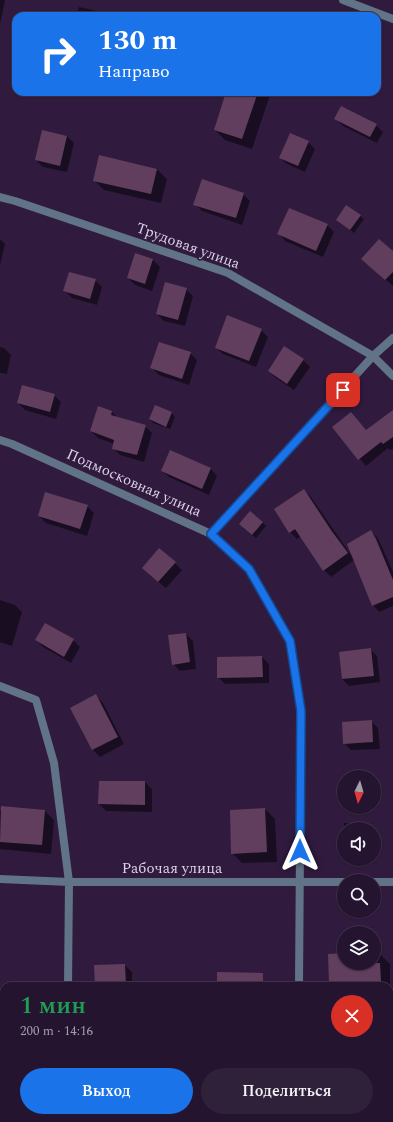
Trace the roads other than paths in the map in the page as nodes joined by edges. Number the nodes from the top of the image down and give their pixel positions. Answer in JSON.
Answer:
{"nodes":[{"id":1,"x":343,"y":0,"type":"edge"},
{"id":2,"x":375,"y":12,"type":"edge"},
{"id":3,"x":381,"y":14,"type":"edge"},
{"id":4,"x":393,"y":19,"type":"edge"},
{"id":5,"x":0,"y":197,"type":"edge"},
{"id":6,"x":393,"y":338,"type":"edge"},
{"id":7,"x":373,"y":356,"type":"junction"},
{"id":8,"x":393,"y":376,"type":"edge"},
{"id":9,"x":0,"y":440,"type":"edge"},
{"id":10,"x":211,"y":534,"type":"junction"},
{"id":11,"x":0,"y":686,"type":"edge"},
{"id":12,"x":0,"y":879,"type":"edge"},
{"id":13,"x":69,"y":882,"type":"junction"},
{"id":14,"x":300,"y":882,"type":"junction"},
{"id":15,"x":337,"y":882,"type":"edge"},
{"id":16,"x":381,"y":882,"type":"edge"},
{"id":17,"x":393,"y":882,"type":"edge"},
{"id":18,"x":68,"y":982,"type":"edge"},
{"id":19,"x":299,"y":982,"type":"edge"}],
"edges":[{"from":1,"to":2,"type":"street"},
{"from":3,"to":4,"type":"street"},
{"from":5,"to":7,"type":"street","name":"Трудовая улица"},
{"from":6,"to":7,"type":"street"},
{"from":7,"to":8,"type":"street","name":"Трудовая улица"},
{"from":7,"to":10,"type":"street"},
{"from":9,"to":10,"type":"street","name":"Подмосковная улица"},
{"from":10,"to":14,"type":"street","name":"Подмосковная улица"},
{"from":11,"to":13,"type":"street"},
{"from":12,"to":13,"type":"street","name":"Рабочая улица"},
{"from":13,"to":14,"type":"street","name":"Рабочая улица"},
{"from":13,"to":18,"type":"street"},
{"from":14,"to":15,"type":"street","name":"Рабочая улица"},
{"from":14,"to":19,"type":"street","name":"Подмосковная улица"},
{"from":16,"to":17,"type":"street"}]}
